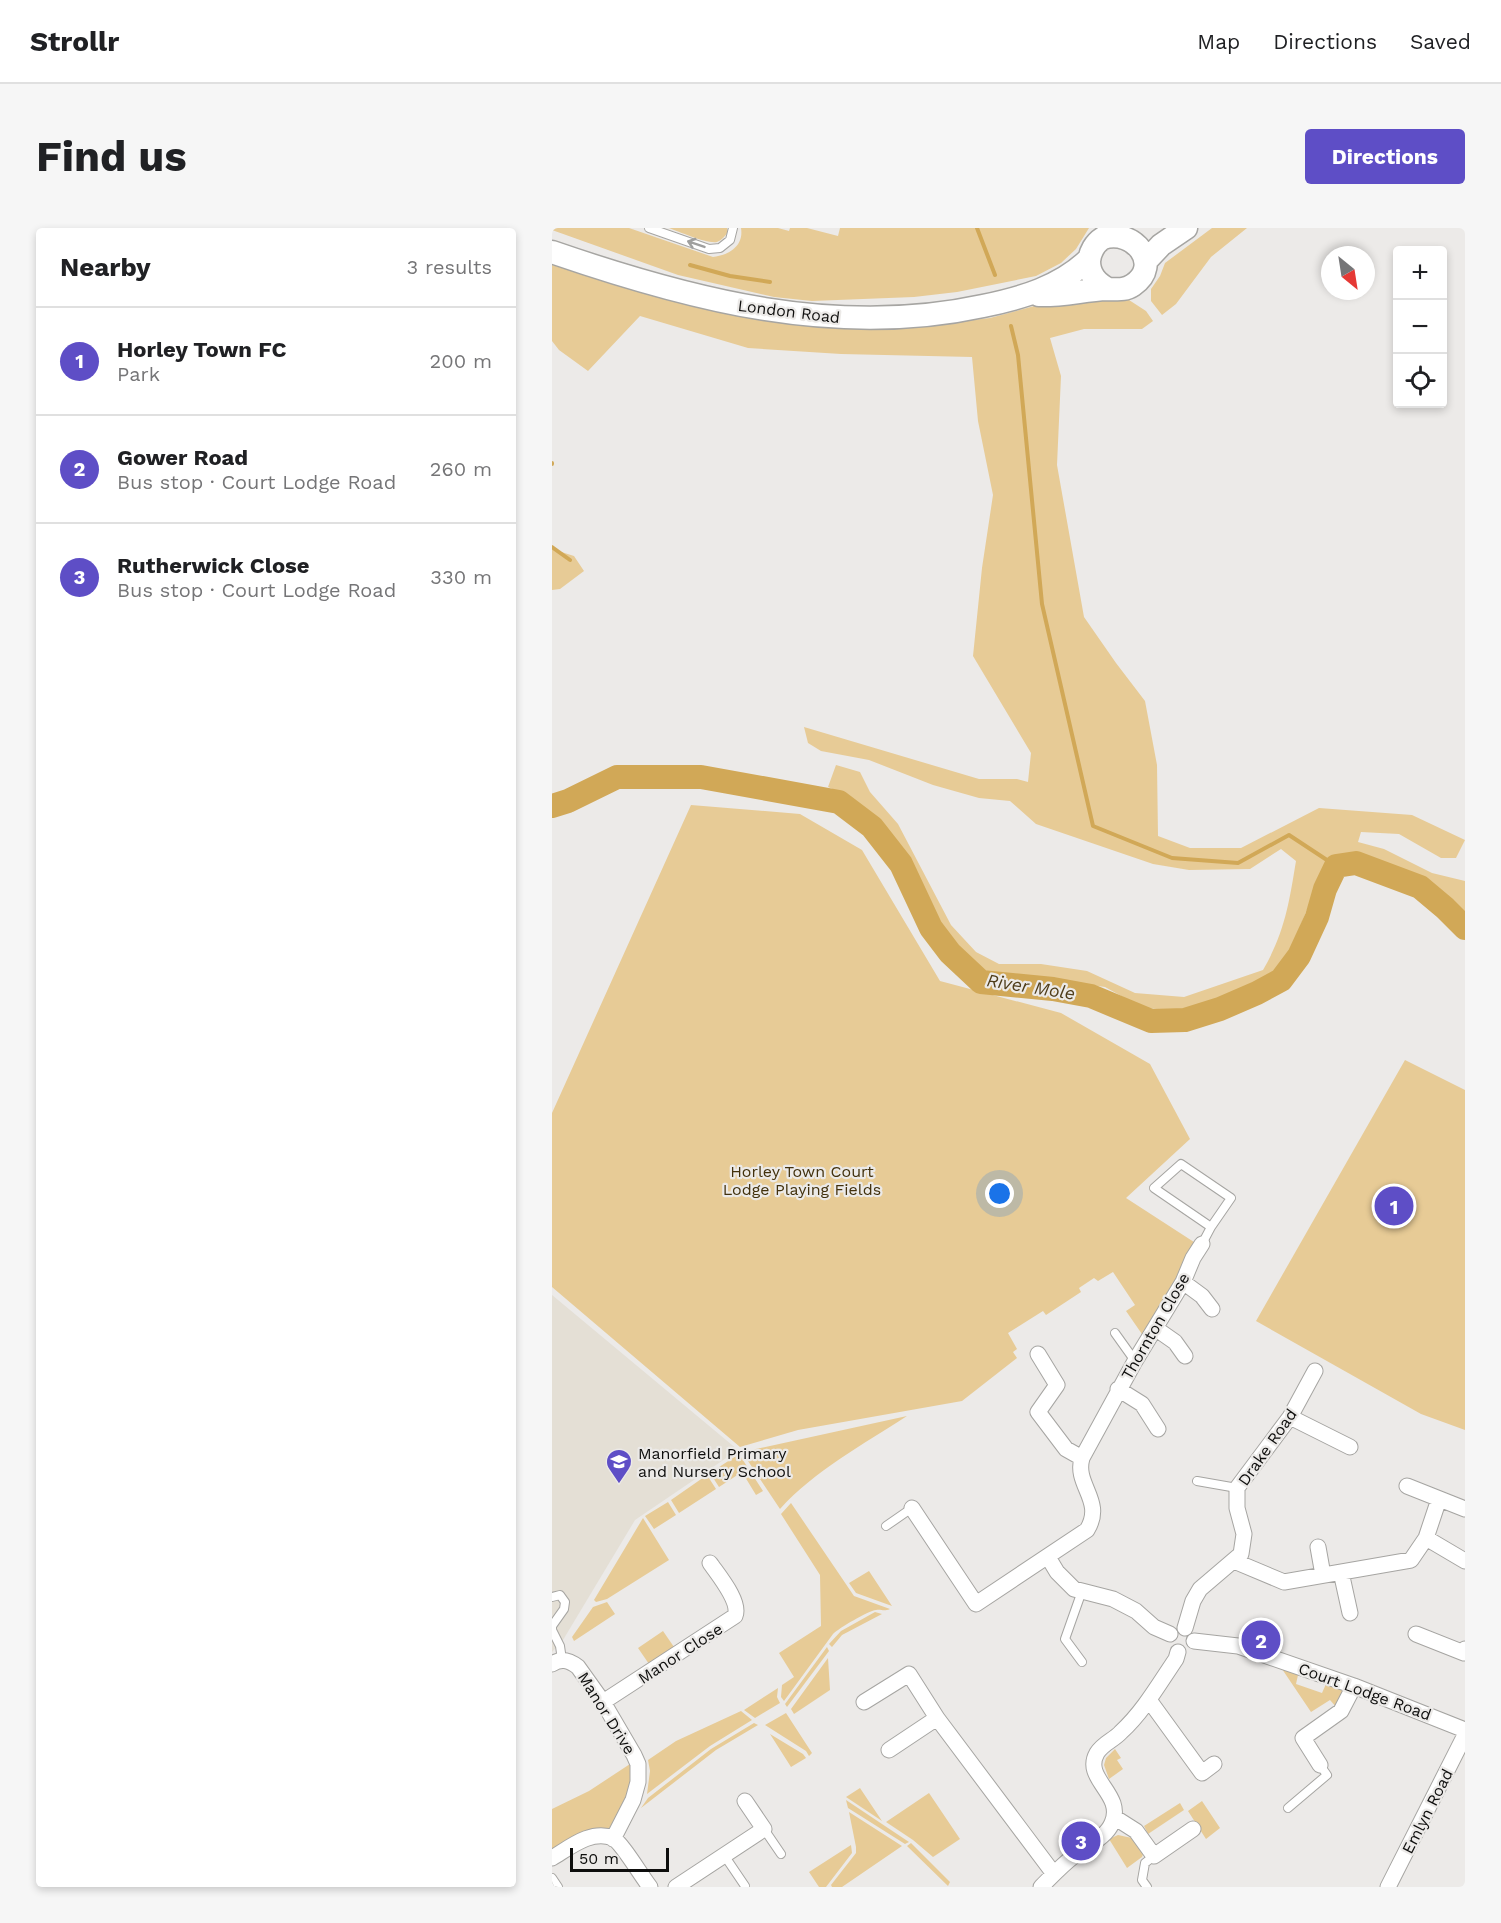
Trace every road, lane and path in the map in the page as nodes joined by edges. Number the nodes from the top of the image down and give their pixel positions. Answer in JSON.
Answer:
{"nodes":[{"id":1,"x":648,"y":228,"type":"edge"},
{"id":2,"x":733,"y":228,"type":"edge"},
{"id":3,"x":1186,"y":228,"type":"edge"},
{"id":4,"x":1126,"y":231,"type":"edge"},
{"id":5,"x":1092,"y":246,"type":"junction"},
{"id":6,"x":552,"y":252,"type":"edge"},
{"id":7,"x":1146,"y":261,"type":"junction"},
{"id":8,"x":1108,"y":289,"type":"junction"},
{"id":9,"x":1031,"y":295,"type":"junction"},
{"id":10,"x":1211,"y":1227,"type":"junction"},
{"id":11,"x":1202,"y":1244,"type":"joint"},
{"id":12,"x":1183,"y":1282,"type":"junction"},
{"id":13,"x":1212,"y":1310,"type":"dead end"},
{"id":14,"x":1155,"y":1328,"type":"junction"},
{"id":15,"x":1115,"y":1333,"type":"dead end"},
{"id":16,"x":1038,"y":1354,"type":"dead end"},
{"id":17,"x":1185,"y":1356,"type":"dead end"},
{"id":18,"x":1135,"y":1361,"type":"junction"},
{"id":19,"x":1315,"y":1371,"type":"dead end"},
{"id":20,"x":1119,"y":1389,"type":"junction"},
{"id":21,"x":1290,"y":1417,"type":"junction"},
{"id":22,"x":1158,"y":1429,"type":"dead end"},
{"id":23,"x":1350,"y":1447,"type":"dead end"},
{"id":24,"x":1082,"y":1458,"type":"junction"},
{"id":25,"x":1197,"y":1481,"type":"dead end"},
{"id":26,"x":1407,"y":1486,"type":"dead end"},
{"id":27,"x":1237,"y":1488,"type":"junction"},
{"id":28,"x":1439,"y":1498,"type":"junction"},
{"id":29,"x":912,"y":1508,"type":"joint"},
{"id":30,"x":1465,"y":1509,"type":"edge"},
{"id":31,"x":886,"y":1526,"type":"dead end"},
{"id":32,"x":1426,"y":1538,"type":"junction"},
{"id":33,"x":1318,"y":1547,"type":"dead end"},
{"id":34,"x":1048,"y":1557,"type":"junction"},
{"id":35,"x":1234,"y":1561,"type":"junction"},
{"id":36,"x":1465,"y":1561,"type":"edge"},
{"id":37,"x":710,"y":1563,"type":"dead end"},
{"id":38,"x":1341,"y":1572,"type":"junction"},
{"id":39,"x":1323,"y":1575,"type":"junction"},
{"id":40,"x":1082,"y":1591,"type":"junction"},
{"id":41,"x":552,"y":1596,"type":"edge"},
{"id":42,"x":1350,"y":1613,"type":"dead end"},
{"id":43,"x":1170,"y":1634,"type":"junction"},
{"id":44,"x":1189,"y":1634,"type":"junction"},
{"id":45,"x":1416,"y":1634,"type":"dead end"},
{"id":46,"x":1465,"y":1651,"type":"edge"},
{"id":47,"x":1178,"y":1652,"type":"junction"},
{"id":48,"x":560,"y":1662,"type":"edge"},
{"id":49,"x":1082,"y":1662,"type":"dead end"},
{"id":50,"x":1354,"y":1686,"type":"junction"},
{"id":51,"x":1149,"y":1700,"type":"junction"},
{"id":52,"x":603,"y":1702,"type":"junction"},
{"id":53,"x":864,"y":1702,"type":"dead end"},
{"id":54,"x":937,"y":1718,"type":"junction"},
{"id":55,"x":1465,"y":1730,"type":"edge"},
{"id":56,"x":1465,"y":1735,"type":"edge"},
{"id":57,"x":889,"y":1750,"type":"dead end"},
{"id":58,"x":1214,"y":1764,"type":"dead end"},
{"id":59,"x":1320,"y":1765,"type":"joint"},
{"id":60,"x":745,"y":1801,"type":"dead end"},
{"id":61,"x":1288,"y":1808,"type":"dead end"},
{"id":62,"x":1114,"y":1817,"type":"junction"},
{"id":63,"x":764,"y":1829,"type":"junction"},
{"id":64,"x":1192,"y":1829,"type":"dead end"},
{"id":65,"x":613,"y":1839,"type":"junction"},
{"id":66,"x":781,"y":1854,"type":"dead end"},
{"id":67,"x":724,"y":1855,"type":"junction"},
{"id":68,"x":1154,"y":1856,"type":"junction"},
{"id":69,"x":552,"y":1858,"type":"edge"},
{"id":70,"x":1054,"y":1874,"type":"junction"},
{"id":71,"x":552,"y":1878,"type":"edge"},
{"id":72,"x":745,"y":1886,"type":"edge"},
{"id":73,"x":558,"y":1887,"type":"edge"},
{"id":74,"x":650,"y":1887,"type":"edge"},
{"id":75,"x":676,"y":1887,"type":"edge"},
{"id":76,"x":1041,"y":1887,"type":"edge"},
{"id":77,"x":1147,"y":1887,"type":"edge"},
{"id":78,"x":1388,"y":1887,"type":"edge"}],
"edges":[{"from":2,"to":1,"type":"lane","one_way":true},
{"from":3,"to":7,"type":"main road","name":"London Road"},
{"from":4,"to":5,"type":"main road","name":"London Road"},
{"from":4,"to":7,"type":"main road","name":"London Road"},
{"from":5,"to":8,"type":"main road"},
{"from":5,"to":9,"type":"main road","name":"London Road"},
{"from":6,"to":9,"type":"main road","name":"London Road"},
{"from":7,"to":8,"type":"main road","name":"London Road"},
{"from":8,"to":9,"type":"main road","name":"London Road"},
{"from":10,"to":10,"type":"lane"},
{"from":10,"to":11,"type":"lane"},
{"from":11,"to":12,"type":"street","name":"Thornton Close"},
{"from":12,"to":13,"type":"street"},
{"from":12,"to":14,"type":"street","name":"Thornton Close"},
{"from":14,"to":17,"type":"street"},
{"from":14,"to":18,"type":"street","name":"Thornton Close"},
{"from":15,"to":18,"type":"lane"},
{"from":16,"to":24,"type":"street"},
{"from":18,"to":20,"type":"street","name":"Thornton Close"},
{"from":19,"to":21,"type":"street","name":"Drake Road"},
{"from":20,"to":22,"type":"street","name":"Thornton Close"},
{"from":20,"to":24,"type":"street"},
{"from":21,"to":23,"type":"street"},
{"from":21,"to":27,"type":"street","name":"Drake Road"},
{"from":24,"to":34,"type":"street"},
{"from":25,"to":27,"type":"lane"},
{"from":26,"to":28,"type":"street"},
{"from":27,"to":35,"type":"street","name":"Drake Road"},
{"from":28,"to":30,"type":"street"},
{"from":28,"to":32,"type":"street"},
{"from":29,"to":31,"type":"lane"},
{"from":29,"to":34,"type":"street"},
{"from":32,"to":36,"type":"street"},
{"from":32,"to":38,"type":"street"},
{"from":33,"to":39,"type":"street"},
{"from":34,"to":40,"type":"street"},
{"from":35,"to":39,"type":"street"},
{"from":35,"to":44,"type":"street"},
{"from":37,"to":52,"type":"street","name":"Manor Close"},
{"from":38,"to":39,"type":"street"},
{"from":38,"to":42,"type":"street"},
{"from":40,"to":43,"type":"street"},
{"from":40,"to":49,"type":"lane"},
{"from":41,"to":48,"type":"lane"},
{"from":43,"to":44,"type":"street"},
{"from":43,"to":47,"type":"street"},
{"from":44,"to":47,"type":"street"},
{"from":44,"to":50,"type":"street","name":"Court Lodge Road"},
{"from":45,"to":46,"type":"street"},
{"from":47,"to":51,"type":"street"},
{"from":48,"to":52,"type":"street","name":"Manor Drive"},
{"from":50,"to":55,"type":"street","name":"Court Lodge Road"},
{"from":50,"to":59,"type":"street"},
{"from":51,"to":58,"type":"street"},
{"from":51,"to":62,"type":"street"},
{"from":52,"to":65,"type":"street","name":"Manor Drive"},
{"from":53,"to":54,"type":"street"},
{"from":54,"to":57,"type":"street"},
{"from":54,"to":70,"type":"street"},
{"from":56,"to":78,"type":"street","name":"Emlyn Road"},
{"from":59,"to":61,"type":"lane"},
{"from":60,"to":63,"type":"street"},
{"from":62,"to":68,"type":"street"},
{"from":62,"to":70,"type":"street"},
{"from":63,"to":66,"type":"lane"},
{"from":63,"to":67,"type":"street"},
{"from":64,"to":68,"type":"street"},
{"from":65,"to":69,"type":"street"},
{"from":65,"to":74,"type":"street"},
{"from":67,"to":72,"type":"lane"},
{"from":67,"to":75,"type":"street"},
{"from":68,"to":77,"type":"lane"},
{"from":70,"to":76,"type":"street"},
{"from":71,"to":73,"type":"lane"}]}
